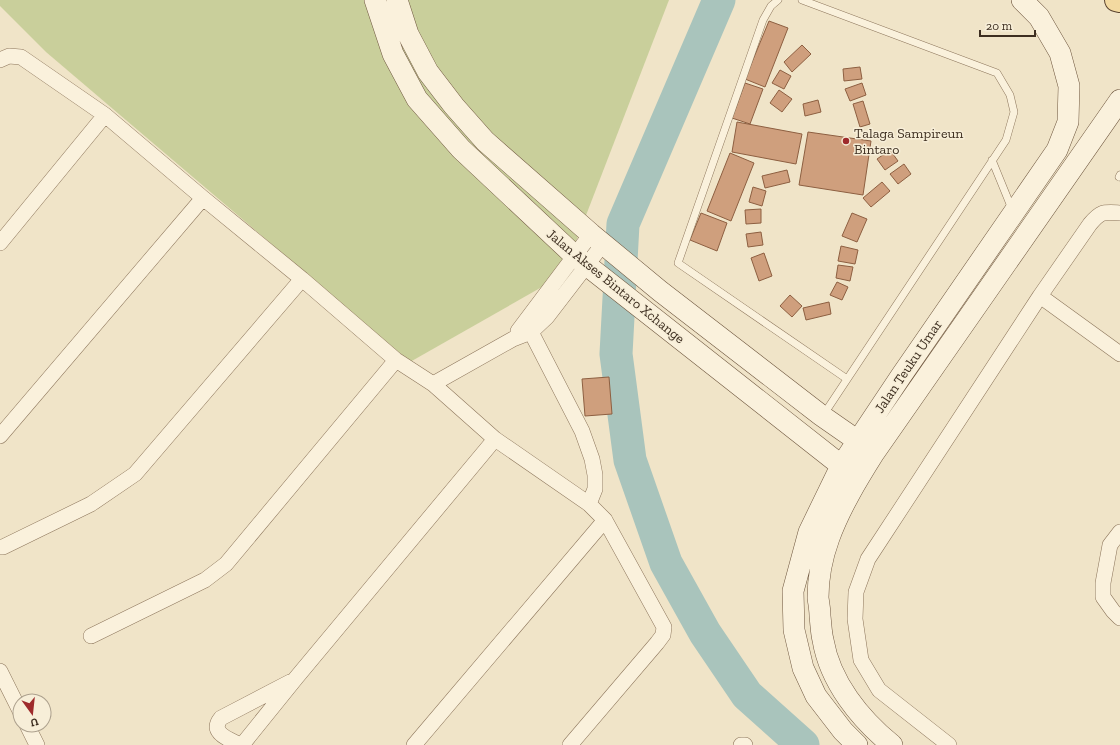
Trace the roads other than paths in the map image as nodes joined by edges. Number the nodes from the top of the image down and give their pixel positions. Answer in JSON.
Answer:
{"nodes":[{"id":1,"x":375,"y":0,"type":"edge"},
{"id":2,"x":397,"y":0,"type":"edge"},
{"id":3,"x":778,"y":0,"type":"edge"},
{"id":4,"x":802,"y":0,"type":"edge"},
{"id":5,"x":1022,"y":0,"type":"edge"},
{"id":6,"x":1116,"y":0,"type":"edge"},
{"id":7,"x":1120,"y":1,"type":"edge"},
{"id":8,"x":0,"y":60,"type":"edge"},
{"id":9,"x":1120,"y":100,"type":"edge"},
{"id":10,"x":105,"y":115,"type":"junction"},
{"id":11,"x":992,"y":160,"type":"junction"},
{"id":12,"x":203,"y":198,"type":"junction"},
{"id":13,"x":1014,"y":213,"type":"junction"},
{"id":14,"x":1120,"y":213,"type":"edge"},
{"id":15,"x":602,"y":242,"type":"junction"},
{"id":16,"x":0,"y":243,"type":"edge"},
{"id":17,"x":586,"y":265,"type":"junction"},
{"id":18,"x":302,"y":279,"type":"junction"},
{"id":19,"x":1040,"y":296,"type":"junction"},
{"id":20,"x":527,"y":327,"type":"junction"},
{"id":21,"x":1120,"y":354,"type":"edge"},
{"id":22,"x":396,"y":360,"type":"junction"},
{"id":23,"x":847,"y":379,"type":"junction"},
{"id":24,"x":433,"y":384,"type":"junction"},
{"id":25,"x":822,"y":416,"type":"junction"},
{"id":26,"x":0,"y":436,"type":"edge"},
{"id":27,"x":495,"y":439,"type":"junction"},
{"id":28,"x":857,"y":441,"type":"junction"},
{"id":29,"x":874,"y":453,"type":"junction"},
{"id":30,"x":841,"y":466,"type":"junction"},
{"id":31,"x":858,"y":478,"type":"junction"},
{"id":32,"x":589,"y":504,"type":"junction"},
{"id":33,"x":605,"y":520,"type":"junction"},
{"id":34,"x":1120,"y":532,"type":"edge"},
{"id":35,"x":0,"y":547,"type":"edge"},
{"id":36,"x":1120,"y":618,"type":"edge"},
{"id":37,"x":91,"y":636,"type":"dead end"},
{"id":38,"x":0,"y":671,"type":"edge"},
{"id":39,"x":296,"y":678,"type":"junction"},
{"id":40,"x":12,"y":695,"type":"edge"},
{"id":41,"x":31,"y":733,"type":"edge"},
{"id":42,"x":37,"y":745,"type":"edge"},
{"id":43,"x":241,"y":745,"type":"edge"},
{"id":44,"x":414,"y":745,"type":"edge"},
{"id":45,"x":570,"y":745,"type":"edge"},
{"id":46,"x":741,"y":745,"type":"edge"},
{"id":47,"x":745,"y":745,"type":"edge"},
{"id":48,"x":857,"y":745,"type":"edge"},
{"id":49,"x":892,"y":745,"type":"edge"},
{"id":50,"x":949,"y":745,"type":"edge"}],
"edges":[{"from":1,"to":17,"type":"main road","name":"Jalan Akses Bintaro Xchange"},
{"from":2,"to":15,"type":"main road","name":"Jalan Akses Bintaro Xchange"},
{"from":3,"to":23,"type":"lane"},
{"from":4,"to":11,"type":"lane"},
{"from":5,"to":13,"type":"main road","name":"Jalan Teuku Umar"},
{"from":6,"to":7,"type":"main road"},
{"from":8,"to":10,"type":"street"},
{"from":9,"to":29,"type":"main road","name":"Jalan Teuku Umar"},
{"from":10,"to":12,"type":"street"},
{"from":10,"to":16,"type":"street"},
{"from":11,"to":13,"type":"lane"},
{"from":11,"to":23,"type":"lane"},
{"from":12,"to":18,"type":"street"},
{"from":12,"to":26,"type":"street"},
{"from":13,"to":28,"type":"main road","name":"Jalan Teuku Umar"},
{"from":14,"to":19,"type":"street"},
{"from":15,"to":17,"type":"street"},
{"from":15,"to":25,"type":"main road","name":"Jalan Akses Bintaro Xchange"},
{"from":17,"to":20,"type":"street"},
{"from":17,"to":30,"type":"main road","name":"Jalan Akses Bintaro Xchange"},
{"from":18,"to":22,"type":"street"},
{"from":18,"to":35,"type":"street"},
{"from":19,"to":21,"type":"street"},
{"from":19,"to":50,"type":"street"},
{"from":20,"to":24,"type":"street"},
{"from":20,"to":32,"type":"street"},
{"from":22,"to":24,"type":"street"},
{"from":22,"to":37,"type":"street"},
{"from":23,"to":25,"type":"lane"},
{"from":24,"to":27,"type":"street"},
{"from":25,"to":28,"type":"main road","name":"Jalan Akses Bintaro Xchange"},
{"from":27,"to":32,"type":"street"},
{"from":27,"to":39,"type":"street"},
{"from":28,"to":29,"type":"main road","name":"Jalan Akses Bintaro Xchange"},
{"from":28,"to":30,"type":"main road","name":"Jalan Teuku Umar"},
{"from":29,"to":31,"type":"main road","name":"Jalan Teuku Umar"},
{"from":30,"to":31,"type":"main road","name":"Jalan Akses Bintaro Xchange"},
{"from":30,"to":48,"type":"main road","name":"Jalan Teuku Umar"},
{"from":31,"to":49,"type":"main road","name":"Jalan Teuku Umar"},
{"from":32,"to":33,"type":"street"},
{"from":33,"to":44,"type":"street"},
{"from":33,"to":45,"type":"street"},
{"from":34,"to":36,"type":"street"},
{"from":38,"to":40,"type":"street"},
{"from":39,"to":43,"type":"street"},
{"from":39,"to":43,"type":"street"},
{"from":41,"to":42,"type":"street"},
{"from":46,"to":47,"type":"street"}]}
